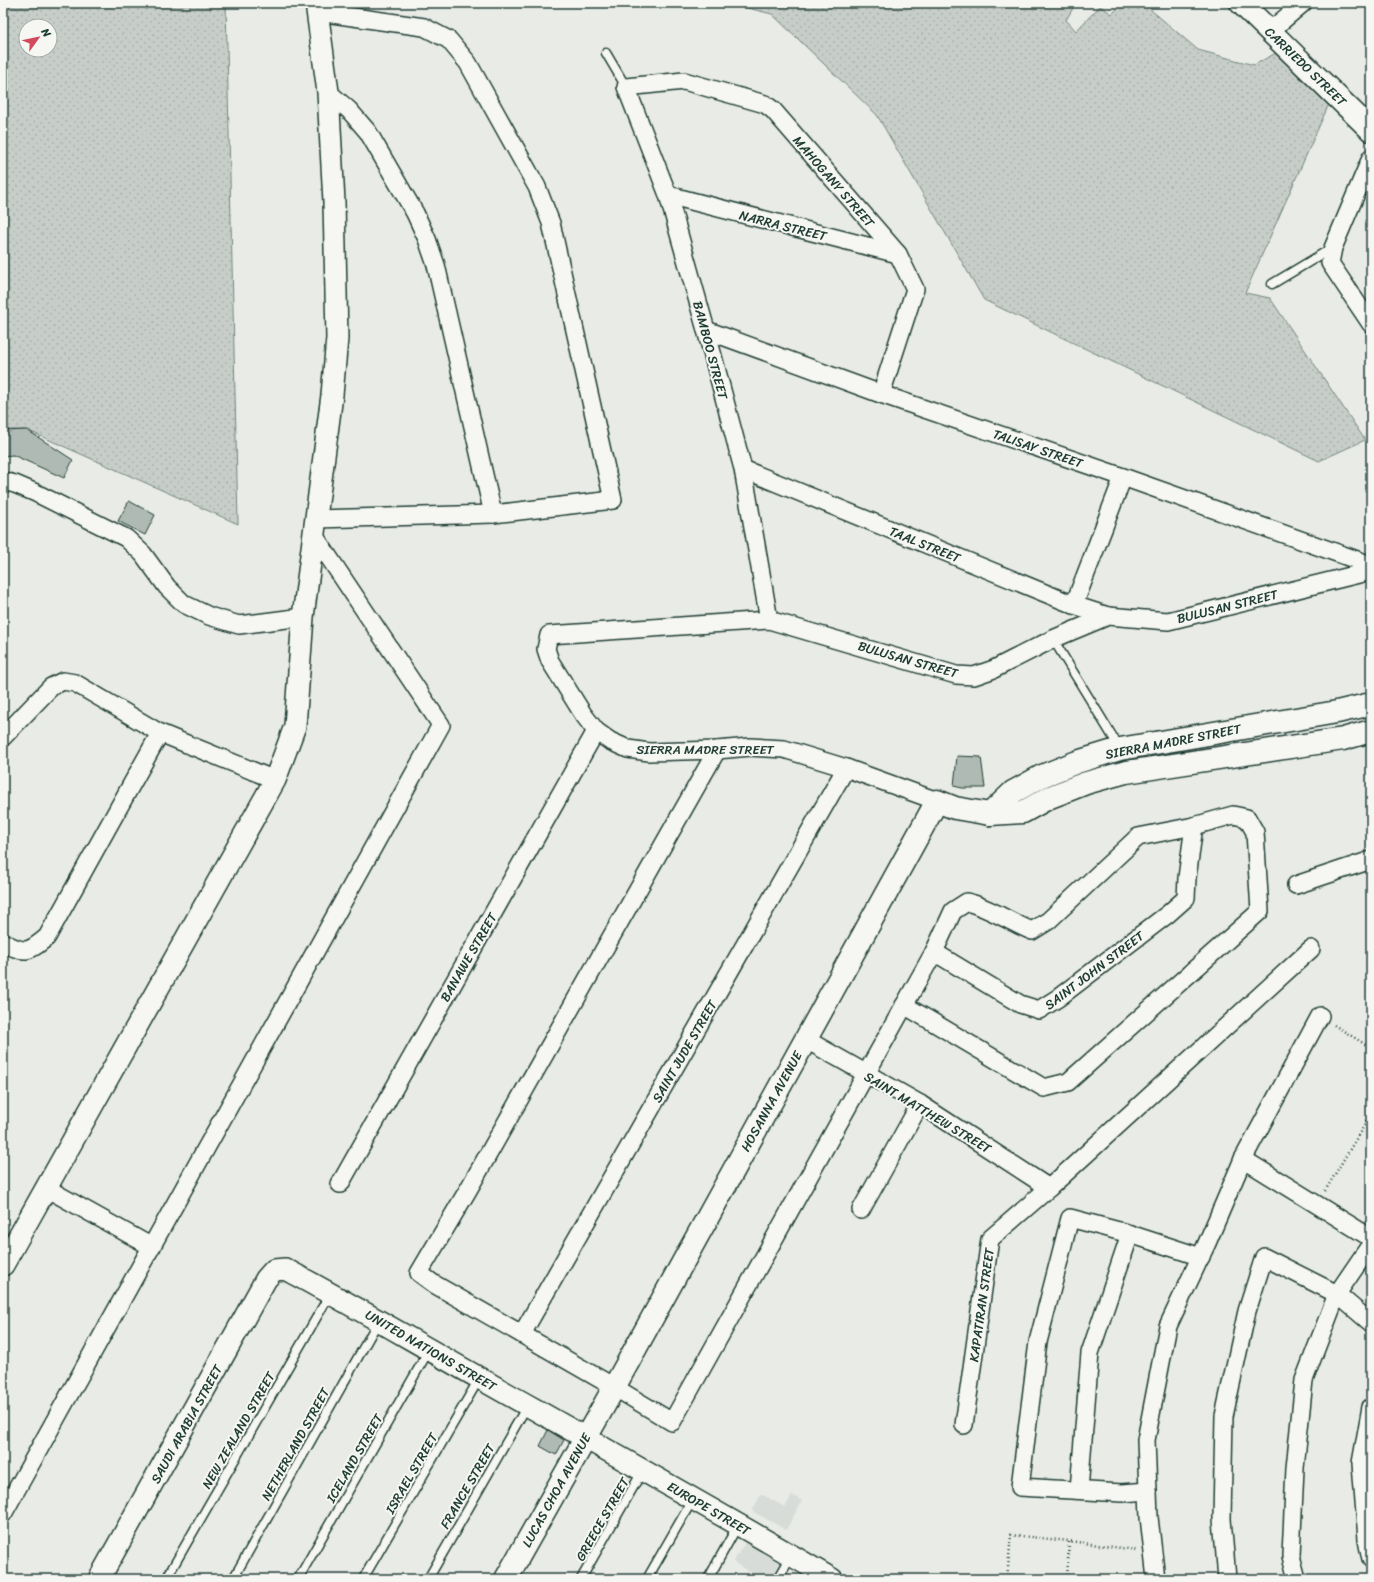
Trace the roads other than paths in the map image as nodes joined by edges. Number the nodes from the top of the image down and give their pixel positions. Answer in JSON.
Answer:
{"nodes":[{"id":1,"x":1242,"y":3,"type":"edge"},
{"id":2,"x":1303,"y":3,"type":"edge"},
{"id":3,"x":317,"y":8,"type":"edge"},
{"id":4,"x":1270,"y":32,"type":"junction"},
{"id":5,"x":606,"y":53,"type":"dead end"},
{"id":6,"x":626,"y":87,"type":"junction"},
{"id":7,"x":328,"y":92,"type":"junction"},
{"id":8,"x":1371,"y":130,"type":"edge"},
{"id":9,"x":1371,"y":158,"type":"edge"},
{"id":10,"x":668,"y":195,"type":"junction"},
{"id":11,"x":1333,"y":248,"type":"junction"},
{"id":12,"x":898,"y":254,"type":"junction"},
{"id":13,"x":1272,"y":284,"type":"dead end"},
{"id":14,"x":1371,"y":324,"type":"edge"},
{"id":15,"x":706,"y":330,"type":"junction"},
{"id":16,"x":881,"y":394,"type":"junction"},
{"id":17,"x":742,"y":469,"type":"junction"},
{"id":18,"x":1123,"y":477,"type":"junction"},
{"id":19,"x":3,"y":481,"type":"edge"},
{"id":20,"x":493,"y":514,"type":"junction"},
{"id":21,"x":315,"y":527,"type":"junction"},
{"id":22,"x":1371,"y":565,"type":"edge"},
{"id":23,"x":1371,"y":571,"type":"edge"},
{"id":24,"x":1074,"y":605,"type":"junction"},
{"id":25,"x":1108,"y":616,"type":"junction"},
{"id":26,"x":303,"y":617,"type":"junction"},
{"id":27,"x":769,"y":620,"type":"junction"},
{"id":28,"x":549,"y":635,"type":"joint"},
{"id":29,"x":1053,"y":639,"type":"junction"},
{"id":30,"x":1371,"y":704,"type":"edge"},
{"id":31,"x":1244,"y":727,"type":"junction"},
{"id":32,"x":596,"y":731,"type":"junction"},
{"id":33,"x":1371,"y":732,"type":"edge"},
{"id":34,"x":160,"y":733,"type":"junction"},
{"id":35,"x":3,"y":737,"type":"edge"},
{"id":36,"x":1120,"y":749,"type":"junction"},
{"id":37,"x":717,"y":750,"type":"junction"},
{"id":38,"x":1248,"y":753,"type":"junction"},
{"id":39,"x":846,"y":768,"type":"junction"},
{"id":40,"x":275,"y":780,"type":"junction"},
{"id":41,"x":937,"y":801,"type":"junction"},
{"id":42,"x":990,"y":814,"type":"junction"},
{"id":43,"x":1194,"y":826,"type":"junction"},
{"id":44,"x":1371,"y":860,"type":"edge"},
{"id":45,"x":1296,"y":885,"type":"dead end"},
{"id":46,"x":3,"y":942,"type":"edge"},
{"id":47,"x":1312,"y":948,"type":"dead end"},
{"id":48,"x":934,"y":952,"type":"junction"},
{"id":49,"x":904,"y":1005,"type":"junction"},
{"id":50,"x":1320,"y":1016,"type":"road end"},
{"id":51,"x":805,"y":1039,"type":"junction"},
{"id":52,"x":865,"y":1073,"type":"junction"},
{"id":53,"x":920,"y":1104,"type":"junction"},
{"id":54,"x":1243,"y":1160,"type":"junction"},
{"id":55,"x":340,"y":1184,"type":"dead end"},
{"id":56,"x":46,"y":1188,"type":"junction"},
{"id":57,"x":1049,"y":1188,"type":"junction"},
{"id":58,"x":861,"y":1210,"type":"dead end"},
{"id":59,"x":1130,"y":1234,"type":"junction"},
{"id":60,"x":1371,"y":1238,"type":"edge"},
{"id":61,"x":1371,"y":1244,"type":"edge"},
{"id":62,"x":152,"y":1247,"type":"junction"},
{"id":63,"x":1200,"y":1257,"type":"junction"},
{"id":64,"x":3,"y":1265,"type":"edge"},
{"id":65,"x":274,"y":1270,"type":"joint"},
{"id":66,"x":331,"y":1293,"type":"junction"},
{"id":67,"x":1337,"y":1294,"type":"junction"},
{"id":68,"x":379,"y":1320,"type":"junction"},
{"id":69,"x":1371,"y":1323,"type":"edge"},
{"id":70,"x":522,"y":1334,"type":"junction"},
{"id":71,"x":430,"y":1349,"type":"junction"},
{"id":72,"x":480,"y":1378,"type":"junction"},
{"id":73,"x":610,"y":1394,"type":"junction"},
{"id":74,"x":527,"y":1404,"type":"junction"},
{"id":75,"x":1371,"y":1407,"type":"edge"},
{"id":76,"x":964,"y":1425,"type":"dead end"},
{"id":77,"x":586,"y":1437,"type":"junction"},
{"id":78,"x":643,"y":1470,"type":"junction"},
{"id":79,"x":1079,"y":1490,"type":"junction"},
{"id":80,"x":1148,"y":1491,"type":"junction"},
{"id":81,"x":692,"y":1499,"type":"junction"},
{"id":82,"x":3,"y":1514,"type":"edge"},
{"id":83,"x":738,"y":1526,"type":"junction"},
{"id":84,"x":792,"y":1556,"type":"junction"},
{"id":85,"x":1371,"y":1559,"type":"edge"},
{"id":86,"x":99,"y":1579,"type":"edge"},
{"id":87,"x":166,"y":1579,"type":"edge"},
{"id":88,"x":233,"y":1579,"type":"edge"},
{"id":89,"x":298,"y":1579,"type":"edge"},
{"id":90,"x":363,"y":1579,"type":"edge"},
{"id":91,"x":428,"y":1579,"type":"edge"},
{"id":92,"x":506,"y":1579,"type":"edge"},
{"id":93,"x":581,"y":1579,"type":"edge"},
{"id":94,"x":647,"y":1579,"type":"edge"},
{"id":95,"x":708,"y":1579,"type":"edge"},
{"id":96,"x":778,"y":1579,"type":"edge"},
{"id":97,"x":832,"y":1579,"type":"edge"},
{"id":98,"x":1156,"y":1579,"type":"edge"},
{"id":99,"x":1227,"y":1579,"type":"edge"},
{"id":100,"x":1297,"y":1579,"type":"edge"}],
"edges":[{"from":1,"to":4,"type":"main road","name":"CARRIEDO STREET"},
{"from":2,"to":4,"type":"street"},
{"from":3,"to":7,"type":"street"},
{"from":3,"to":20,"type":"street"},
{"from":4,"to":8,"type":"main road","name":"CARRIEDO STREET"},
{"from":5,"to":6,"type":"lane"},
{"from":6,"to":10,"type":"street","name":"BAMBOO STREET"},
{"from":6,"to":12,"type":"street","name":"MAHOGANY STREET"},
{"from":7,"to":20,"type":"street"},
{"from":7,"to":21,"type":"street"},
{"from":9,"to":11,"type":"street"},
{"from":10,"to":12,"type":"street","name":"NARRA STREET"},
{"from":10,"to":15,"type":"street","name":"BAMBOO STREET"},
{"from":11,"to":13,"type":"lane"},
{"from":11,"to":14,"type":"street"},
{"from":12,"to":16,"type":"street","name":"MAHOGANY STREET"},
{"from":15,"to":16,"type":"street","name":"TALISAY STREET"},
{"from":15,"to":17,"type":"street","name":"BAMBOO STREET"},
{"from":16,"to":18,"type":"street","name":"TALISAY STREET"},
{"from":17,"to":24,"type":"street","name":"TAAL STREET"},
{"from":17,"to":27,"type":"street","name":"BAMBOO STREET"},
{"from":18,"to":22,"type":"street","name":"TALISAY STREET"},
{"from":18,"to":24,"type":"street"},
{"from":19,"to":26,"type":"street"},
{"from":20,"to":21,"type":"street"},
{"from":21,"to":26,"type":"street"},
{"from":21,"to":62,"type":"street"},
{"from":23,"to":25,"type":"street","name":"BULUSAN STREET"},
{"from":24,"to":25,"type":"street","name":"TAAL STREET"},
{"from":25,"to":29,"type":"street","name":"BULUSAN STREET"},
{"from":26,"to":40,"type":"street"},
{"from":27,"to":28,"type":"street","name":"BULUSAN STREET"},
{"from":27,"to":29,"type":"street","name":"BULUSAN STREET"},
{"from":28,"to":32,"type":"street","name":"SIERRA MADRE STREET"},
{"from":29,"to":36,"type":"lane"},
{"from":30,"to":31,"type":"main road","name":"SIERRA MADRE STREET"},
{"from":31,"to":36,"type":"main road","name":"SIERRA MADRE STREET"},
{"from":31,"to":38,"type":"main road"},
{"from":32,"to":37,"type":"street","name":"SIERRA MADRE STREET"},
{"from":32,"to":55,"type":"street","name":"BANAWE STREET"},
{"from":33,"to":38,"type":"main road","name":"SIERRA MADRE STREET"},
{"from":34,"to":35,"type":"street"},
{"from":34,"to":40,"type":"street"},
{"from":34,"to":46,"type":"street"},
{"from":36,"to":42,"type":"main road","name":"SIERRA MADRE STREET"},
{"from":37,"to":39,"type":"street","name":"SIERRA MADRE STREET"},
{"from":37,"to":70,"type":"street"},
{"from":38,"to":42,"type":"main road","name":"SIERRA MADRE STREET"},
{"from":39,"to":41,"type":"street","name":"SIERRA MADRE STREET"},
{"from":39,"to":70,"type":"street","name":"SAINT JUDE STREET"},
{"from":40,"to":56,"type":"street"},
{"from":41,"to":42,"type":"main road","name":"SIERRA MADRE STREET"},
{"from":41,"to":51,"type":"main road","name":"HOSANNA AVENUE"},
{"from":43,"to":48,"type":"street"},
{"from":43,"to":48,"type":"street","name":"SAINT JOHN STREET"},
{"from":43,"to":49,"type":"street"},
{"from":44,"to":45,"type":"street"},
{"from":47,"to":57,"type":"street","name":"KAPATIRAN STREET"},
{"from":48,"to":49,"type":"street"},
{"from":49,"to":52,"type":"street"},
{"from":50,"to":54,"type":"street"},
{"from":51,"to":52,"type":"street","name":"SAINT MATTHEW STREET"},
{"from":51,"to":73,"type":"main road","name":"HOSANNA AVENUE"},
{"from":52,"to":53,"type":"street","name":"SAINT MATTHEW STREET"},
{"from":52,"to":73,"type":"street"},
{"from":53,"to":57,"type":"street","name":"SAINT MATTHEW STREET"},
{"from":53,"to":58,"type":"street"},
{"from":54,"to":60,"type":"street"},
{"from":54,"to":63,"type":"street"},
{"from":56,"to":62,"type":"street"},
{"from":56,"to":64,"type":"street"},
{"from":57,"to":76,"type":"street","name":"KAPATIRAN STREET"},
{"from":59,"to":63,"type":"street"},
{"from":59,"to":79,"type":"street"},
{"from":59,"to":79,"type":"street"},
{"from":61,"to":67,"type":"street"},
{"from":62,"to":82,"type":"street"},
{"from":63,"to":80,"type":"street"},
{"from":65,"to":66,"type":"street","name":"UNITED NATIONS STREET"},
{"from":65,"to":86,"type":"street","name":"SAUDI ARABIA STREET"},
{"from":66,"to":68,"type":"street","name":"UNITED NATIONS STREET"},
{"from":66,"to":87,"type":"lane","name":"NEW ZEALAND STREET"},
{"from":67,"to":69,"type":"street"},
{"from":67,"to":99,"type":"street"},
{"from":67,"to":100,"type":"street"},
{"from":68,"to":71,"type":"street","name":"UNITED NATIONS STREET"},
{"from":68,"to":88,"type":"lane","name":"NETHERLAND STREET"},
{"from":70,"to":73,"type":"street"},
{"from":71,"to":72,"type":"street","name":"UNITED NATIONS STREET"},
{"from":71,"to":89,"type":"lane","name":"ICELAND STREET"},
{"from":72,"to":74,"type":"street","name":"UNITED NATIONS STREET"},
{"from":72,"to":90,"type":"lane","name":"ISRAEL STREET"},
{"from":73,"to":77,"type":"main road","name":"LUCAS CHOA AVENUE"},
{"from":74,"to":77,"type":"street","name":"UNITED NATIONS STREET"},
{"from":74,"to":91,"type":"lane","name":"FRANCE STREET"},
{"from":75,"to":85,"type":"street"},
{"from":77,"to":78,"type":"street","name":"EUROPE STREET"},
{"from":77,"to":92,"type":"main road","name":"LUCAS CHOA AVENUE"},
{"from":78,"to":81,"type":"street","name":"EUROPE STREET"},
{"from":78,"to":93,"type":"lane","name":"GREECE STREET"},
{"from":79,"to":80,"type":"street"},
{"from":80,"to":98,"type":"street"},
{"from":81,"to":83,"type":"street","name":"EUROPE STREET"},
{"from":81,"to":94,"type":"lane"},
{"from":83,"to":84,"type":"street","name":"EUROPE STREET"},
{"from":83,"to":95,"type":"lane"},
{"from":84,"to":96,"type":"lane"},
{"from":84,"to":97,"type":"street","name":"EUROPE STREET"}]}
